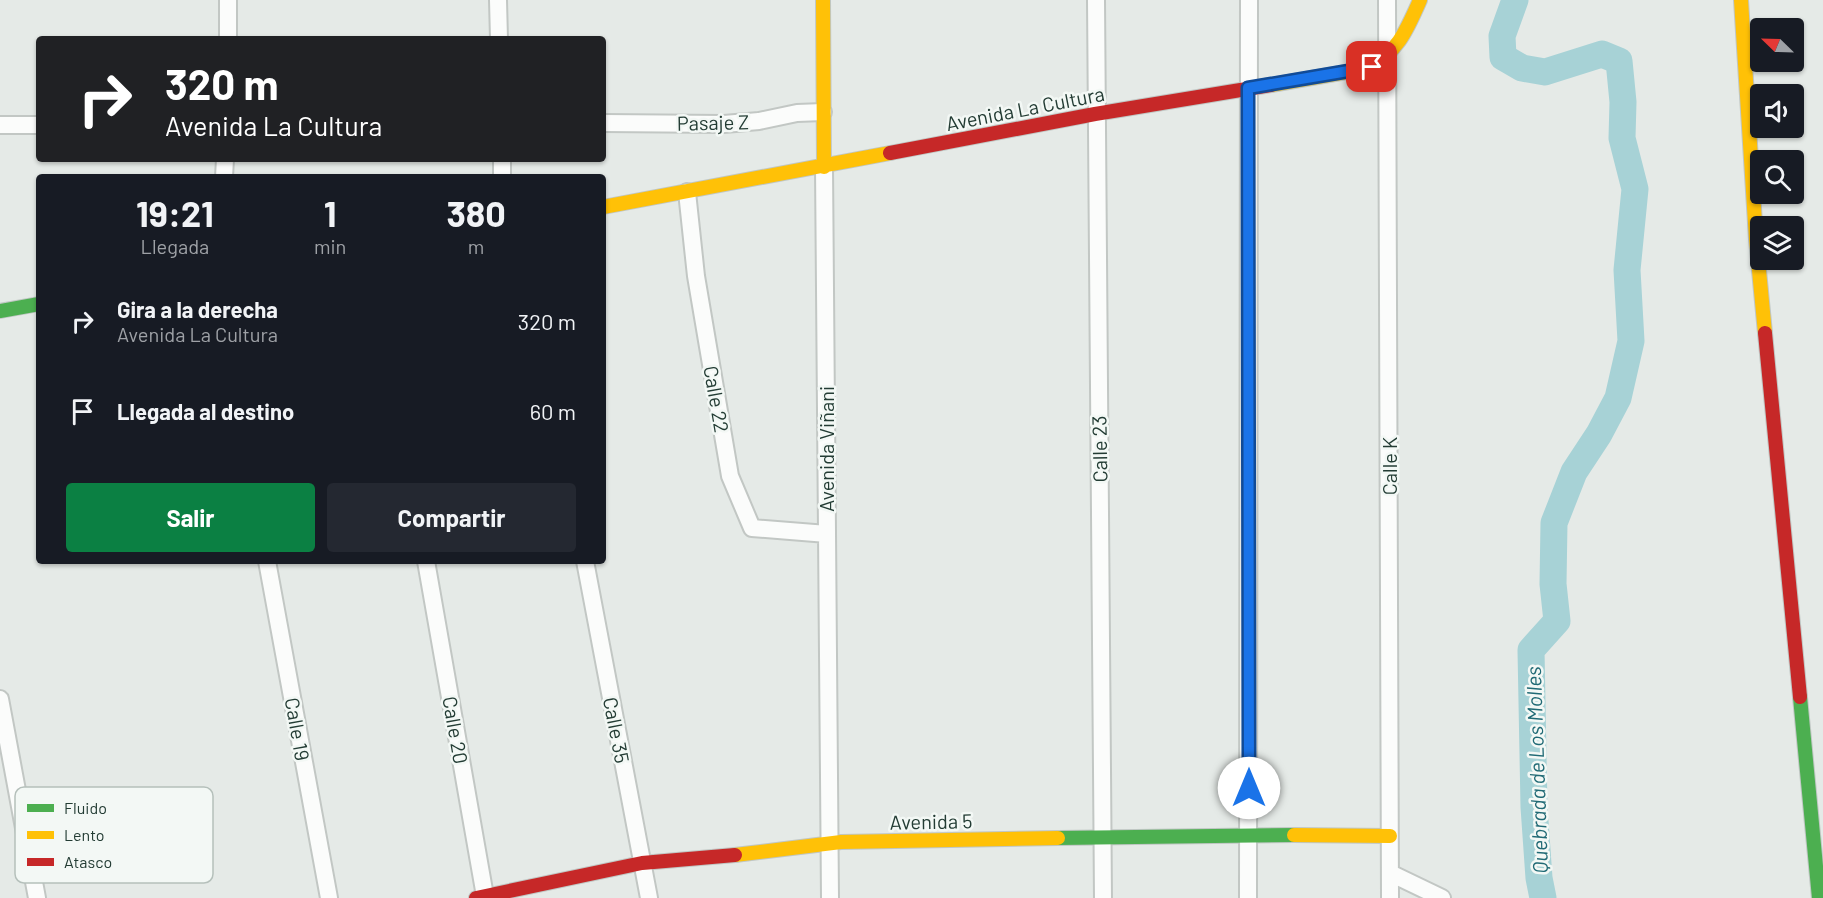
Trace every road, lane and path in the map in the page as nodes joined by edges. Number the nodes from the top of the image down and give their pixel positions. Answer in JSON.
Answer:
{"nodes":[{"id":1,"x":228,"y":0,"type":"edge"},
{"id":2,"x":498,"y":0,"type":"edge"},
{"id":3,"x":823,"y":0,"type":"edge"},
{"id":4,"x":1096,"y":0,"type":"edge"},
{"id":5,"x":1248,"y":0,"type":"edge"},
{"id":6,"x":1386,"y":0,"type":"edge"},
{"id":7,"x":1420,"y":0,"type":"edge"},
{"id":8,"x":1741,"y":0,"type":"edge"},
{"id":9,"x":228,"y":36,"type":"edge"},
{"id":10,"x":499,"y":36,"type":"edge"},
{"id":11,"x":1387,"y":58,"type":"junction"},
{"id":12,"x":1248,"y":88,"type":"junction"},
{"id":13,"x":823,"y":112,"type":"junction"},
{"id":14,"x":1095,"y":114,"type":"junction"},
{"id":15,"x":606,"y":123,"type":"edge"},
{"id":16,"x":0,"y":125,"type":"edge"},
{"id":17,"x":36,"y":125,"type":"edge"},
{"id":18,"x":824,"y":167,"type":"junction"},
{"id":19,"x":687,"y":192,"type":"junction"},
{"id":20,"x":606,"y":206,"type":"edge"},
{"id":21,"x":36,"y":305,"type":"edge"},
{"id":22,"x":0,"y":311,"type":"edge"},
{"id":23,"x":827,"y":534,"type":"junction"},
{"id":24,"x":268,"y":564,"type":"edge"},
{"id":25,"x":426,"y":564,"type":"edge"},
{"id":26,"x":586,"y":564,"type":"edge"},
{"id":27,"x":0,"y":699,"type":"edge"},
{"id":28,"x":16,"y":787,"type":"edge"},
{"id":29,"x":1249,"y":835,"type":"junction"},
{"id":30,"x":1390,"y":836,"type":"junction"},
{"id":31,"x":1103,"y":838,"type":"junction"},
{"id":32,"x":830,"y":844,"type":"junction"},
{"id":33,"x":642,"y":863,"type":"junction"},
{"id":34,"x":1390,"y":873,"type":"junction"},
{"id":35,"x":34,"y":883,"type":"edge"},
{"id":36,"x":482,"y":897,"type":"edge"},
{"id":37,"x":37,"y":898,"type":"edge"},
{"id":38,"x":329,"y":898,"type":"edge"},
{"id":39,"x":648,"y":898,"type":"edge"},
{"id":40,"x":830,"y":898,"type":"edge"},
{"id":41,"x":1103,"y":898,"type":"edge"},
{"id":42,"x":1248,"y":898,"type":"edge"},
{"id":43,"x":1390,"y":898,"type":"edge"},
{"id":44,"x":1442,"y":898,"type":"edge"},
{"id":45,"x":1819,"y":898,"type":"edge"}],
"edges":[{"from":1,"to":9,"type":"street"},
{"from":2,"to":10,"type":"street"},
{"from":3,"to":13,"type":"street","name":"Avenida Viñani"},
{"from":4,"to":14,"type":"street","name":"Calle 23"},
{"from":5,"to":12,"type":"street"},
{"from":6,"to":11,"type":"street","name":"Calle K"},
{"from":7,"to":11,"type":"street","name":"Avenida La Cultura"},
{"from":8,"to":45,"type":"street"},
{"from":11,"to":12,"type":"street","name":"Avenida La Cultura"},
{"from":11,"to":30,"type":"street","name":"Calle K"},
{"from":12,"to":14,"type":"street","name":"Avenida La Cultura"},
{"from":12,"to":29,"type":"street"},
{"from":13,"to":15,"type":"street","name":"Pasaje Z"},
{"from":13,"to":18,"type":"street","name":"Avenida Viñani"},
{"from":14,"to":18,"type":"street","name":"Avenida La Cultura"},
{"from":14,"to":31,"type":"street","name":"Calle 23"},
{"from":16,"to":17,"type":"street"},
{"from":18,"to":19,"type":"street","name":"Avenida La Cultura"},
{"from":18,"to":23,"type":"street","name":"Avenida Viñani"},
{"from":19,"to":20,"type":"street","name":"Avenida La Cultura"},
{"from":19,"to":23,"type":"street","name":"Calle 22"},
{"from":21,"to":22,"type":"street"},
{"from":23,"to":32,"type":"street","name":"Avenida Viñani"},
{"from":24,"to":38,"type":"street","name":"Calle 19"},
{"from":25,"to":36,"type":"street","name":"Calle 20"},
{"from":26,"to":33,"type":"street","name":"Calle 35"},
{"from":27,"to":28,"type":"street"},
{"from":29,"to":30,"type":"street","name":"Avenida 5"},
{"from":29,"to":31,"type":"street","name":"Avenida 5"},
{"from":29,"to":42,"type":"street"},
{"from":30,"to":34,"type":"street","name":"Calle K"},
{"from":31,"to":32,"type":"street","name":"Avenida 5"},
{"from":31,"to":41,"type":"street","name":"Calle 23"},
{"from":32,"to":33,"type":"street","name":"Avenida 5"},
{"from":32,"to":40,"type":"street","name":"Avenida Viñani"},
{"from":33,"to":36,"type":"street","name":"Avenida 5"},
{"from":33,"to":39,"type":"street","name":"Calle 35"},
{"from":34,"to":43,"type":"street","name":"Calle K"},
{"from":34,"to":44,"type":"street"},
{"from":35,"to":37,"type":"street"}]}
